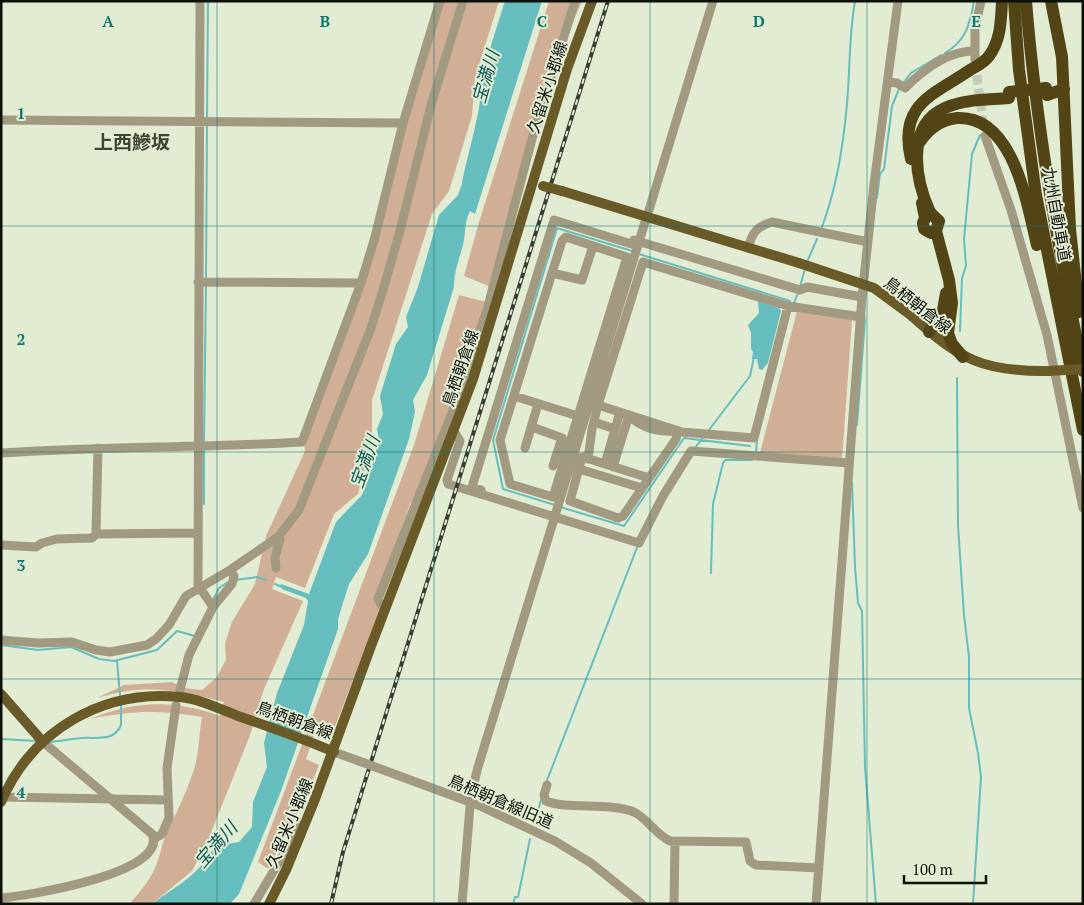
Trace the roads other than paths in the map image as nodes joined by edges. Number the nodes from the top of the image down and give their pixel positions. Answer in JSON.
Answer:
{"nodes":[{"id":1,"x":200,"y":1,"type":"edge"},
{"id":2,"x":440,"y":1,"type":"edge"},
{"id":3,"x":463,"y":1,"type":"edge"},
{"id":4,"x":575,"y":1,"type":"edge"},
{"id":5,"x":592,"y":1,"type":"edge"},
{"id":6,"x":714,"y":1,"type":"edge"},
{"id":7,"x":898,"y":1,"type":"edge"},
{"id":8,"x":981,"y":1,"type":"edge"},
{"id":9,"x":1002,"y":1,"type":"edge"},
{"id":10,"x":1014,"y":1,"type":"edge"},
{"id":11,"x":1026,"y":1,"type":"edge"},
{"id":12,"x":1051,"y":1,"type":"edge"},
{"id":13,"x":888,"y":82,"type":"junction"},
{"id":14,"x":1064,"y":88,"type":"junction"},
{"id":15,"x":1009,"y":95,"type":"junction"},
{"id":16,"x":1,"y":120,"type":"edge"},
{"id":17,"x":204,"y":121,"type":"junction"},
{"id":18,"x":403,"y":123,"type":"junction"},
{"id":19,"x":985,"y":136,"type":"tunnel mouth"},
{"id":20,"x":916,"y":148,"type":"junction"},
{"id":21,"x":913,"y":167,"type":"junction"},
{"id":22,"x":538,"y":184,"type":"junction"},
{"id":23,"x":649,"y":210,"type":"dead end"},
{"id":24,"x":553,"y":214,"type":"dead end"},
{"id":25,"x":929,"y":217,"type":"junction"},
{"id":26,"x":645,"y":222,"type":"dead end"},
{"id":27,"x":934,"y":232,"type":"junction"},
{"id":28,"x":868,"y":242,"type":"junction"},
{"id":29,"x":639,"y":244,"type":"junction"},
{"id":30,"x":592,"y":246,"type":"junction"},
{"id":31,"x":748,"y":248,"type":"junction"},
{"id":32,"x":552,"y":272,"type":"junction"},
{"id":33,"x":203,"y":282,"type":"junction"},
{"id":34,"x":362,"y":283,"type":"junction"},
{"id":35,"x":862,"y":297,"type":"junction"},
{"id":36,"x":952,"y":303,"type":"junction"},
{"id":37,"x":788,"y":306,"type":"junction"},
{"id":38,"x":861,"y":317,"type":"junction"},
{"id":39,"x":929,"y":332,"type":"junction"},
{"id":40,"x":1076,"y":336,"type":"junction"},
{"id":41,"x":963,"y":357,"type":"junction"},
{"id":42,"x":1083,"y":370,"type":"edge"},
{"id":43,"x":514,"y":396,"type":"junction"},
{"id":44,"x":538,"y":404,"type":"junction"},
{"id":45,"x":598,"y":405,"type":"junction"},
{"id":46,"x":625,"y":414,"type":"junction"},
{"id":47,"x":578,"y":416,"type":"junction"},
{"id":48,"x":594,"y":422,"type":"junction"},
{"id":49,"x":1081,"y":423,"type":"edge"},
{"id":50,"x":532,"y":427,"type":"junction"},
{"id":51,"x":615,"y":429,"type":"junction"},
{"id":52,"x":454,"y":431,"type":"junction"},
{"id":53,"x":678,"y":431,"type":"junction"},
{"id":54,"x":202,"y":447,"type":"junction"},
{"id":55,"x":98,"y":448,"type":"junction"},
{"id":56,"x":525,"y":448,"type":"dead end"},
{"id":57,"x":1,"y":453,"type":"edge"},
{"id":58,"x":578,"y":455,"type":"junction"},
{"id":59,"x":849,"y":464,"type":"junction"},
{"id":60,"x":609,"y":465,"type":"junction"},
{"id":61,"x":554,"y":466,"type":"dead end"},
{"id":62,"x":579,"y":469,"type":"junction"},
{"id":63,"x":649,"y":478,"type":"junction"},
{"id":64,"x":642,"y":488,"type":"junction"},
{"id":65,"x":500,"y":498,"type":"junction"},
{"id":66,"x":1083,"y":508,"type":"edge"},
{"id":67,"x":553,"y":514,"type":"junction"},
{"id":68,"x":196,"y":533,"type":"junction"},
{"id":69,"x":96,"y":534,"type":"junction"},
{"id":70,"x":278,"y":538,"type":"junction"},
{"id":71,"x":1,"y":544,"type":"edge"},
{"id":72,"x":276,"y":568,"type":"dead end"},
{"id":73,"x":230,"y":570,"type":"junction"},
{"id":74,"x":198,"y":590,"type":"junction"},
{"id":75,"x":213,"y":608,"type":"junction"},
{"id":76,"x":385,"y":610,"type":"junction"},
{"id":77,"x":1,"y":640,"type":"edge"},
{"id":78,"x":180,"y":690,"type":"dead end"},
{"id":79,"x":1,"y":694,"type":"edge"},
{"id":80,"x":176,"y":705,"type":"dead end"},
{"id":81,"x":43,"y":742,"type":"junction"},
{"id":82,"x":334,"y":752,"type":"junction"},
{"id":83,"x":547,"y":785,"type":"dead end"},
{"id":84,"x":2,"y":798,"type":"edge"},
{"id":85,"x":316,"y":799,"type":"junction"},
{"id":86,"x":113,"y":800,"type":"junction"},
{"id":87,"x":168,"y":800,"type":"junction"},
{"id":88,"x":153,"y":836,"type":"junction"},
{"id":89,"x":675,"y":843,"type":"junction"},
{"id":90,"x":818,"y":868,"type":"junction"},
{"id":91,"x":4,"y":900,"type":"edge"},
{"id":92,"x":254,"y":904,"type":"edge"},
{"id":93,"x":269,"y":904,"type":"edge"},
{"id":94,"x":462,"y":904,"type":"edge"},
{"id":95,"x":642,"y":904,"type":"edge"},
{"id":96,"x":674,"y":904,"type":"edge"},
{"id":97,"x":816,"y":904,"type":"edge"}],
"edges":[{"from":1,"to":17,"type":"street"},
{"from":2,"to":18,"type":"street"},
{"from":3,"to":70,"type":"street"},
{"from":4,"to":76,"type":"street"},
{"from":5,"to":22,"type":"main road","name":"久留米小郡線"},
{"from":6,"to":23,"type":"street"},
{"from":7,"to":13,"type":"street"},
{"from":8,"to":13,"type":"street"},
{"from":9,"to":21,"type":"highway"},
{"from":10,"to":49,"type":"highway","name":"九州自動車道"},
{"from":11,"to":40,"type":"highway","name":"九州自動車道"},
{"from":12,"to":14,"type":"highway"},
{"from":13,"to":28,"type":"street"},
{"from":14,"to":15,"type":"highway","bridge":true},
{"from":14,"to":40,"type":"highway"},
{"from":15,"to":20,"type":"highway"},
{"from":15,"to":21,"type":"highway"},
{"from":16,"to":17,"type":"street"},
{"from":17,"to":18,"type":"street"},
{"from":17,"to":33,"type":"street"},
{"from":18,"to":34,"type":"street"},
{"from":19,"to":66,"type":"street"},
{"from":20,"to":25,"type":"highway"},
{"from":20,"to":49,"type":"highway"},
{"from":21,"to":25,"type":"highway"},
{"from":22,"to":31,"type":"main road","name":"鳥栖朝倉線","bridge":true},
{"from":22,"to":52,"type":"main road","name":"鳥栖朝倉線"},
{"from":24,"to":29,"type":"street"},
{"from":25,"to":27,"type":"highway"},
{"from":26,"to":29,"type":"street"},
{"from":27,"to":36,"type":"highway"},
{"from":27,"to":39,"type":"highway"},
{"from":28,"to":31,"type":"street"},
{"from":28,"to":35,"type":"street"},
{"from":29,"to":35,"type":"street"},
{"from":29,"to":58,"type":"street"},
{"from":29,"to":65,"type":"street"},
{"from":30,"to":32,"type":"street"},
{"from":30,"to":32,"type":"street"},
{"from":30,"to":47,"type":"street"},
{"from":31,"to":39,"type":"main road","name":"鳥栖朝倉線","bridge":true},
{"from":32,"to":43,"type":"street"},
{"from":33,"to":34,"type":"street"},
{"from":33,"to":54,"type":"street"},
{"from":34,"to":54,"type":"street"},
{"from":35,"to":38,"type":"street"},
{"from":36,"to":39,"type":"highway"},
{"from":36,"to":41,"type":"highway"},
{"from":37,"to":38,"type":"street"},
{"from":37,"to":45,"type":"street"},
{"from":37,"to":53,"type":"street"},
{"from":38,"to":59,"type":"street"},
{"from":39,"to":41,"type":"main road","name":"鳥栖朝倉線"},
{"from":40,"to":42,"type":"highway","name":"九州自動車道"},
{"from":41,"to":42,"type":"main road","name":"鳥栖朝倉線","bridge":true},
{"from":43,"to":44,"type":"street"},
{"from":43,"to":58,"type":"street"},
{"from":44,"to":47,"type":"street"},
{"from":44,"to":50,"type":"street"},
{"from":45,"to":46,"type":"street"},
{"from":45,"to":48,"type":"street"},
{"from":46,"to":51,"type":"street"},
{"from":46,"to":53,"type":"street"},
{"from":46,"to":60,"type":"street"},
{"from":47,"to":58,"type":"street"},
{"from":48,"to":51,"type":"street"},
{"from":48,"to":58,"type":"street"},
{"from":50,"to":56,"type":"street"},
{"from":50,"to":61,"type":"street"},
{"from":51,"to":60,"type":"street"},
{"from":52,"to":65,"type":"street"},
{"from":52,"to":76,"type":"main road","name":"鳥栖朝倉線"},
{"from":53,"to":63,"type":"street"},
{"from":54,"to":55,"type":"street"},
{"from":54,"to":68,"type":"street"},
{"from":55,"to":57,"type":"street"},
{"from":55,"to":69,"type":"street"},
{"from":58,"to":60,"type":"street"},
{"from":58,"to":62,"type":"street"},
{"from":58,"to":67,"type":"street"},
{"from":59,"to":67,"type":"street"},
{"from":59,"to":90,"type":"street"},
{"from":60,"to":63,"type":"street"},
{"from":62,"to":64,"type":"street"},
{"from":62,"to":64,"type":"street"},
{"from":63,"to":64,"type":"street"},
{"from":65,"to":67,"type":"street"},
{"from":67,"to":94,"type":"street"},
{"from":68,"to":69,"type":"street"},
{"from":68,"to":74,"type":"street"},
{"from":69,"to":71,"type":"street"},
{"from":70,"to":72,"type":"street"},
{"from":70,"to":73,"type":"street"},
{"from":73,"to":74,"type":"street"},
{"from":73,"to":75,"type":"street"},
{"from":74,"to":75,"type":"street"},
{"from":74,"to":77,"type":"street"},
{"from":75,"to":78,"type":"street"},
{"from":76,"to":82,"type":"main road","name":"鳥栖朝倉線"},
{"from":79,"to":81,"type":"main road"},
{"from":80,"to":87,"type":"street"},
{"from":81,"to":82,"type":"main road","name":"鳥栖朝倉線"},
{"from":81,"to":84,"type":"main road","name":"鳥栖朝倉線"},
{"from":81,"to":86,"type":"street"},
{"from":82,"to":85,"type":"main road","name":"久留米小郡線"},
{"from":82,"to":95,"type":"street","name":"鳥栖朝倉線旧道","bridge":true},
{"from":83,"to":89,"type":"street"},
{"from":84,"to":86,"type":"street"},
{"from":85,"to":92,"type":"street"},
{"from":85,"to":93,"type":"main road","name":"久留米小郡線"},
{"from":86,"to":87,"type":"street"},
{"from":86,"to":88,"type":"street"},
{"from":87,"to":88,"type":"street"},
{"from":88,"to":91,"type":"street"},
{"from":89,"to":90,"type":"street"},
{"from":89,"to":96,"type":"street"},
{"from":90,"to":97,"type":"street"}]}
